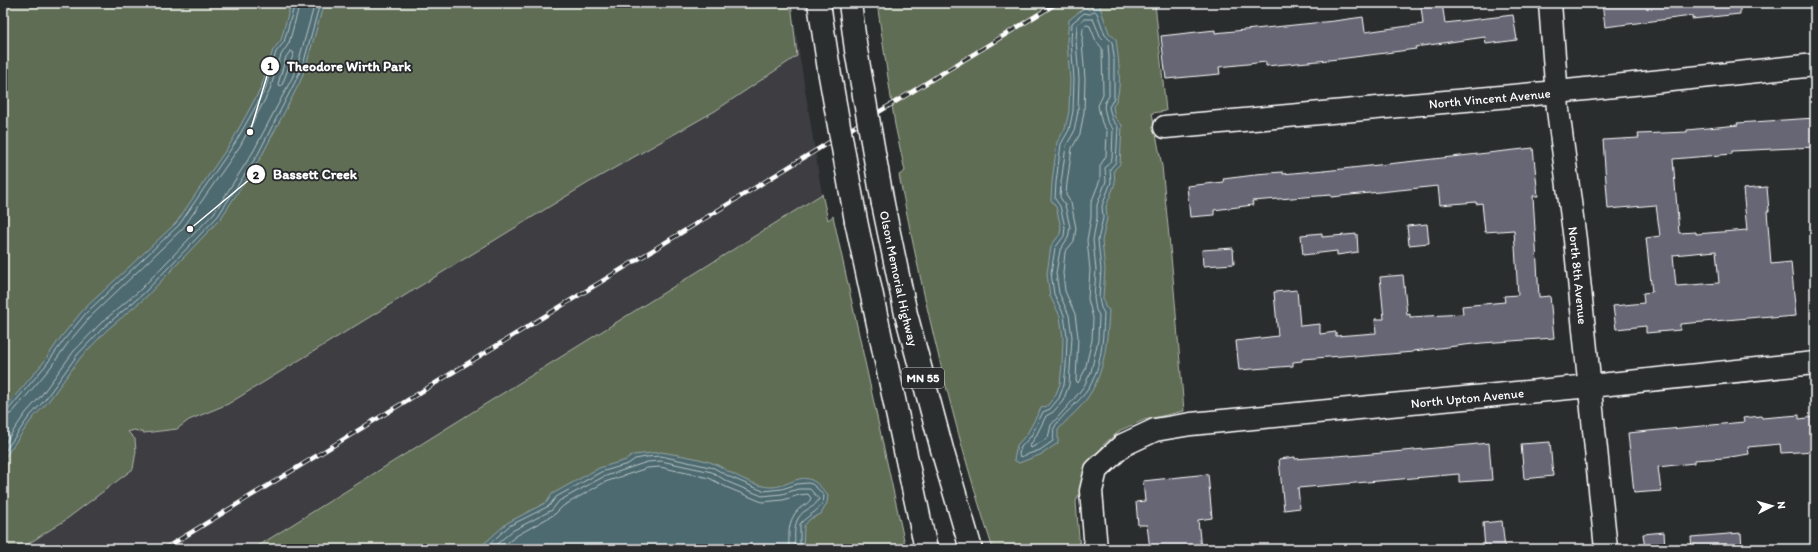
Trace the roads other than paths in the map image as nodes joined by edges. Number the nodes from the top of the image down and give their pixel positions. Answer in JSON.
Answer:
{"nodes":[{"id":1,"x":819,"y":3,"type":"edge"},
{"id":2,"x":850,"y":3,"type":"edge"},
{"id":3,"x":1550,"y":3,"type":"edge"},
{"id":4,"x":1815,"y":65,"type":"edge"},
{"id":5,"x":1557,"y":92,"type":"junction"},
{"id":6,"x":1165,"y":127,"type":"dead end"},
{"id":7,"x":1815,"y":363,"type":"edge"},
{"id":8,"x":1590,"y":386,"type":"junction"},
{"id":9,"x":926,"y":549,"type":"edge"},
{"id":10,"x":971,"y":549,"type":"edge"},
{"id":11,"x":1096,"y":549,"type":"edge"},
{"id":12,"x":1606,"y":549,"type":"edge"}],
"edges":[{"from":1,"to":9,"type":"street","number":"MN 55","bridge":true},
{"from":2,"to":10,"type":"street","name":"Olson Memorial Highway","number":"MN 55","bridge":true},
{"from":3,"to":5,"type":"street","name":"North 8th Avenue"},
{"from":4,"to":5,"type":"street","name":"North Vincent Avenue"},
{"from":5,"to":6,"type":"street","name":"North Vincent Avenue"},
{"from":5,"to":8,"type":"street","name":"North 8th Avenue"},
{"from":7,"to":8,"type":"street","name":"North Upton Avenue"},
{"from":8,"to":11,"type":"street","name":"North Upton Avenue"},
{"from":8,"to":12,"type":"street","name":"North 8th Avenue"}]}
